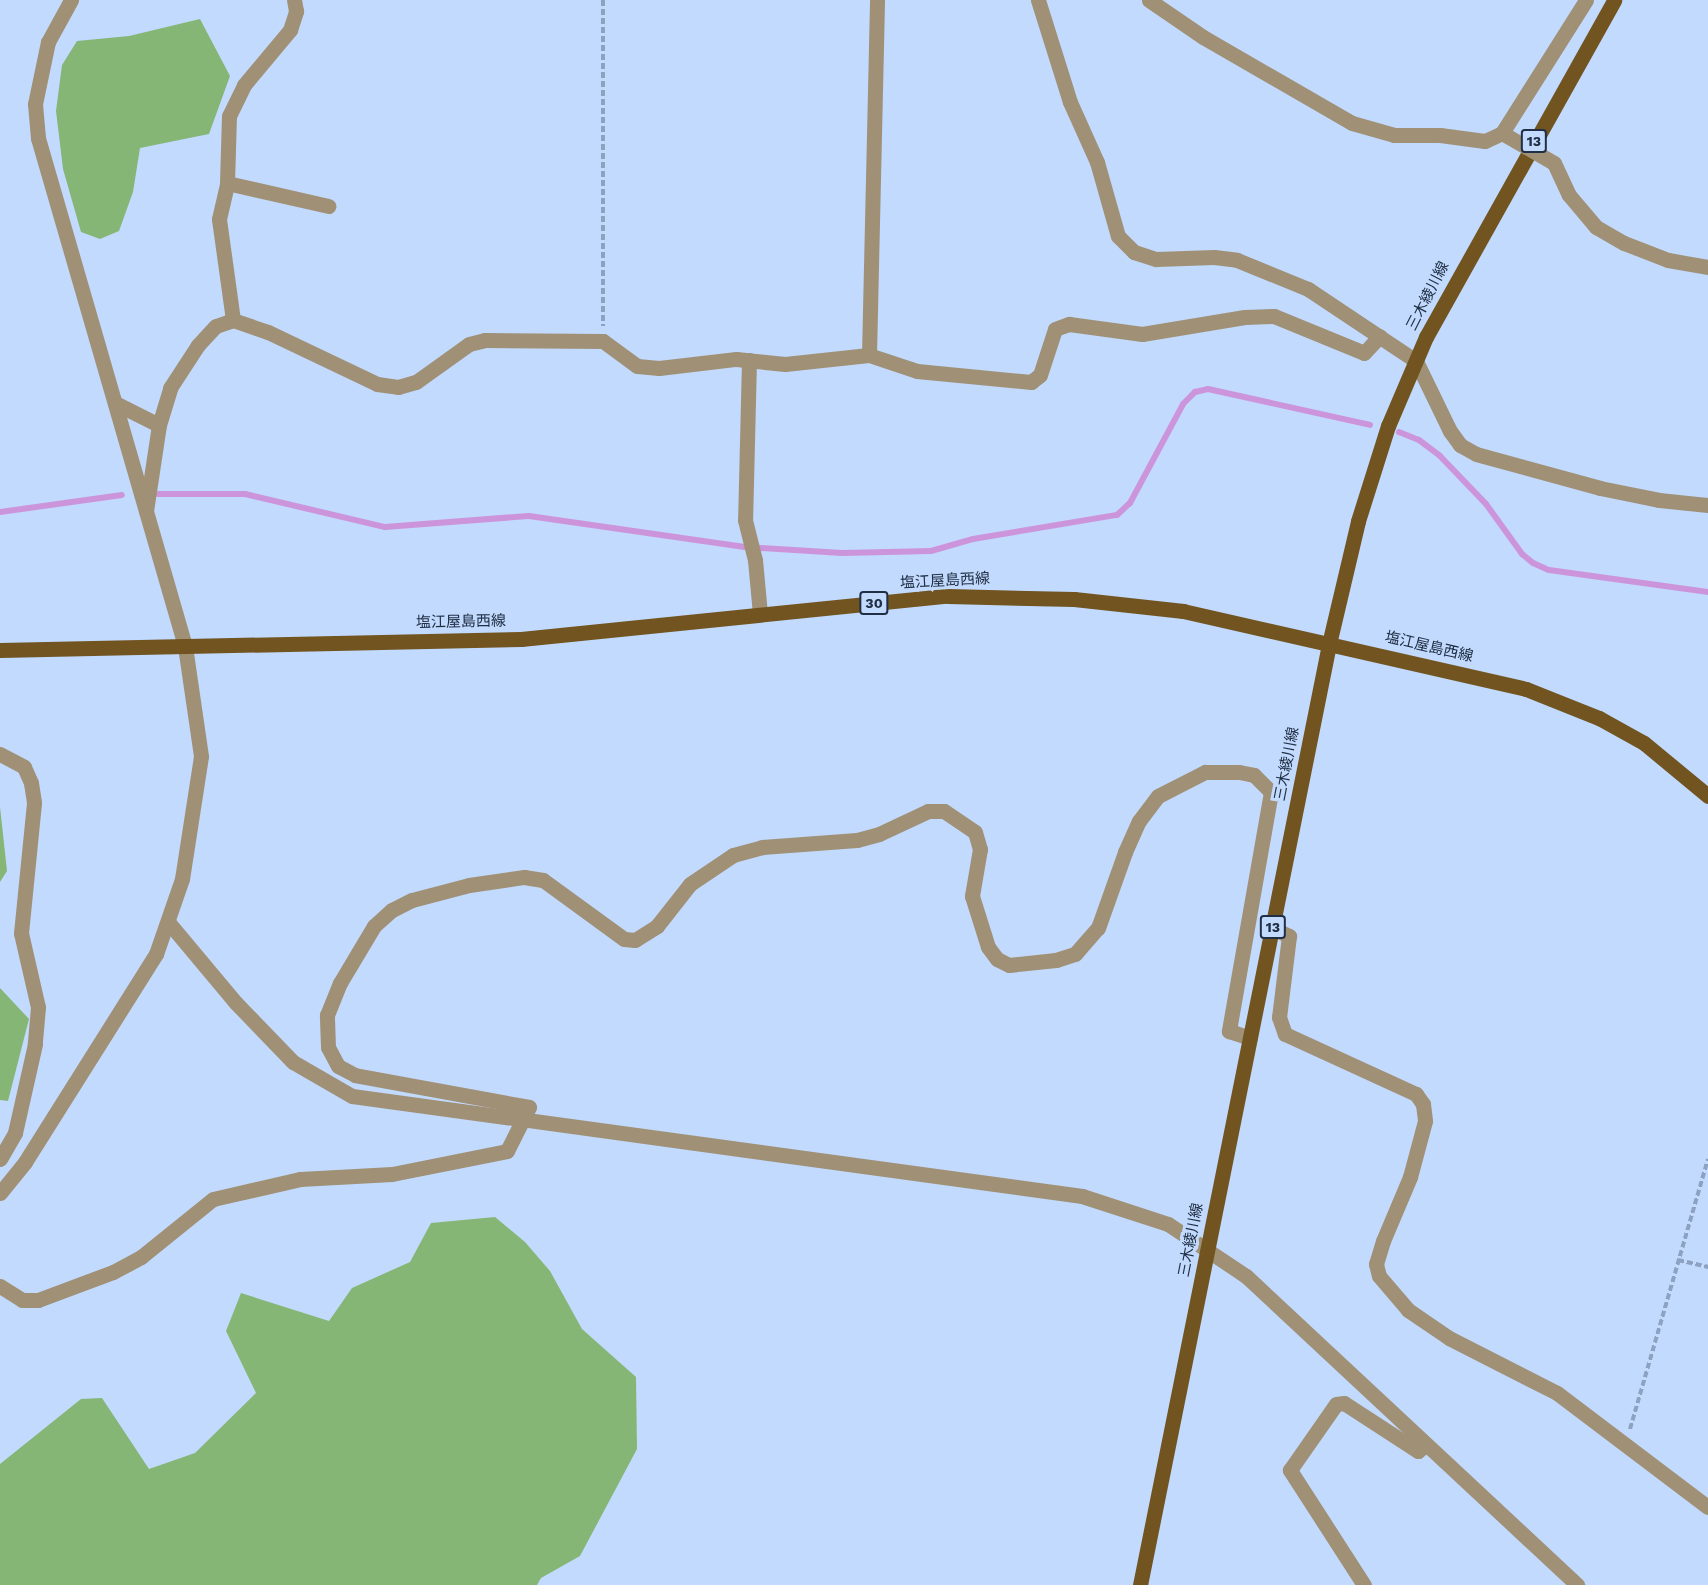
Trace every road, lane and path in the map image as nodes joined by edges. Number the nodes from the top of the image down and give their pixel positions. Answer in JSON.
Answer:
{"nodes":[{"id":1,"x":71,"y":0,"type":"edge"},
{"id":2,"x":294,"y":0,"type":"edge"},
{"id":3,"x":603,"y":0,"type":"edge"},
{"id":4,"x":877,"y":0,"type":"edge"},
{"id":5,"x":1038,"y":0,"type":"edge"},
{"id":6,"x":1149,"y":0,"type":"edge"},
{"id":7,"x":1586,"y":0,"type":"edge"},
{"id":8,"x":1614,"y":0,"type":"edge"},
{"id":9,"x":1502,"y":133,"type":"junction"},
{"id":10,"x":227,"y":183,"type":"junction"},
{"id":11,"x":328,"y":206,"type":"dead end"},
{"id":12,"x":1708,"y":267,"type":"edge"},
{"id":13,"x":233,"y":320,"type":"junction"},
{"id":14,"x":1380,"y":336,"type":"junction"},
{"id":15,"x":603,"y":341,"type":"junction"},
{"id":16,"x":869,"y":355,"type":"junction"},
{"id":17,"x":749,"y":360,"type":"junction"},
{"id":18,"x":1416,"y":361,"type":"junction"},
{"id":19,"x":115,"y":403,"type":"junction"},
{"id":20,"x":159,"y":425,"type":"junction"},
{"id":21,"x":1708,"y":505,"type":"edge"},
{"id":22,"x":146,"y":511,"type":"junction"},
{"id":23,"x":760,"y":614,"type":"junction"},
{"id":24,"x":1329,"y":644,"type":"junction"},
{"id":25,"x":185,"y":645,"type":"junction"},
{"id":26,"x":0,"y":650,"type":"edge"},
{"id":27,"x":0,"y":754,"type":"edge"},
{"id":28,"x":1708,"y":796,"type":"edge"},
{"id":29,"x":169,"y":923,"type":"junction"},
{"id":30,"x":1272,"y":928,"type":"junction"},
{"id":31,"x":1250,"y":1038,"type":"junction"},
{"id":32,"x":524,"y":1118,"type":"junction"},
{"id":33,"x":0,"y":1158,"type":"edge"},
{"id":34,"x":1708,"y":1159,"type":"edge"},
{"id":35,"x":0,"y":1193,"type":"edge"},
{"id":36,"x":1208,"y":1249,"type":"junction"},
{"id":37,"x":1678,"y":1260,"type":"junction"},
{"id":38,"x":1708,"y":1267,"type":"edge"},
{"id":39,"x":0,"y":1286,"type":"edge"},
{"id":40,"x":1425,"y":1445,"type":"junction"},
{"id":41,"x":1625,"y":1445,"type":"junction"},
{"id":42,"x":1708,"y":1507,"type":"edge"},
{"id":43,"x":1140,"y":1585,"type":"edge"},
{"id":44,"x":1364,"y":1585,"type":"edge"},
{"id":45,"x":1577,"y":1585,"type":"edge"}],
"edges":[{"from":1,"to":19,"type":"street"},
{"from":2,"to":10,"type":"street"},
{"from":3,"to":15,"type":"path"},
{"from":4,"to":16,"type":"street"},
{"from":5,"to":14,"type":"street"},
{"from":6,"to":9,"type":"street"},
{"from":7,"to":9,"type":"street"},
{"from":8,"to":18,"type":"main road","name":"三木綾川線","number":"13"},
{"from":9,"to":12,"type":"street","bridge":true},
{"from":10,"to":11,"type":"street"},
{"from":10,"to":13,"type":"street"},
{"from":13,"to":15,"type":"street"},
{"from":13,"to":20,"type":"street"},
{"from":14,"to":16,"type":"street"},
{"from":14,"to":18,"type":"street"},
{"from":15,"to":17,"type":"street"},
{"from":16,"to":17,"type":"street"},
{"from":17,"to":23,"type":"street"},
{"from":18,"to":21,"type":"street"},
{"from":18,"to":24,"type":"main road","name":"三木綾川線","number":"13"},
{"from":19,"to":20,"type":"street"},
{"from":19,"to":22,"type":"street"},
{"from":20,"to":22,"type":"street"},
{"from":22,"to":25,"type":"street"},
{"from":23,"to":24,"type":"main road","name":"塩江屋島西線","number":"30"},
{"from":23,"to":25,"type":"main road","name":"塩江屋島西線","number":"30"},
{"from":24,"to":28,"type":"main road","name":"塩江屋島西線","number":"30"},
{"from":24,"to":30,"type":"main road","name":"三木綾川線","number":"13"},
{"from":25,"to":26,"type":"main road","name":"塩江屋島西線","number":"30"},
{"from":25,"to":29,"type":"street"},
{"from":27,"to":33,"type":"street"},
{"from":29,"to":32,"type":"street"},
{"from":29,"to":35,"type":"street"},
{"from":30,"to":31,"type":"main road","name":"三木綾川線","number":"13"},
{"from":30,"to":41,"type":"street"},
{"from":31,"to":32,"type":"street"},
{"from":31,"to":36,"type":"main road","name":"三木綾川線","number":"13"},
{"from":32,"to":36,"type":"street"},
{"from":32,"to":39,"type":"street"},
{"from":34,"to":37,"type":"path"},
{"from":36,"to":40,"type":"street"},
{"from":36,"to":43,"type":"main road","name":"三木綾川線","number":"13"},
{"from":37,"to":38,"type":"path"},
{"from":37,"to":41,"type":"path"},
{"from":40,"to":44,"type":"street"},
{"from":40,"to":45,"type":"street"},
{"from":41,"to":42,"type":"street"}]}
